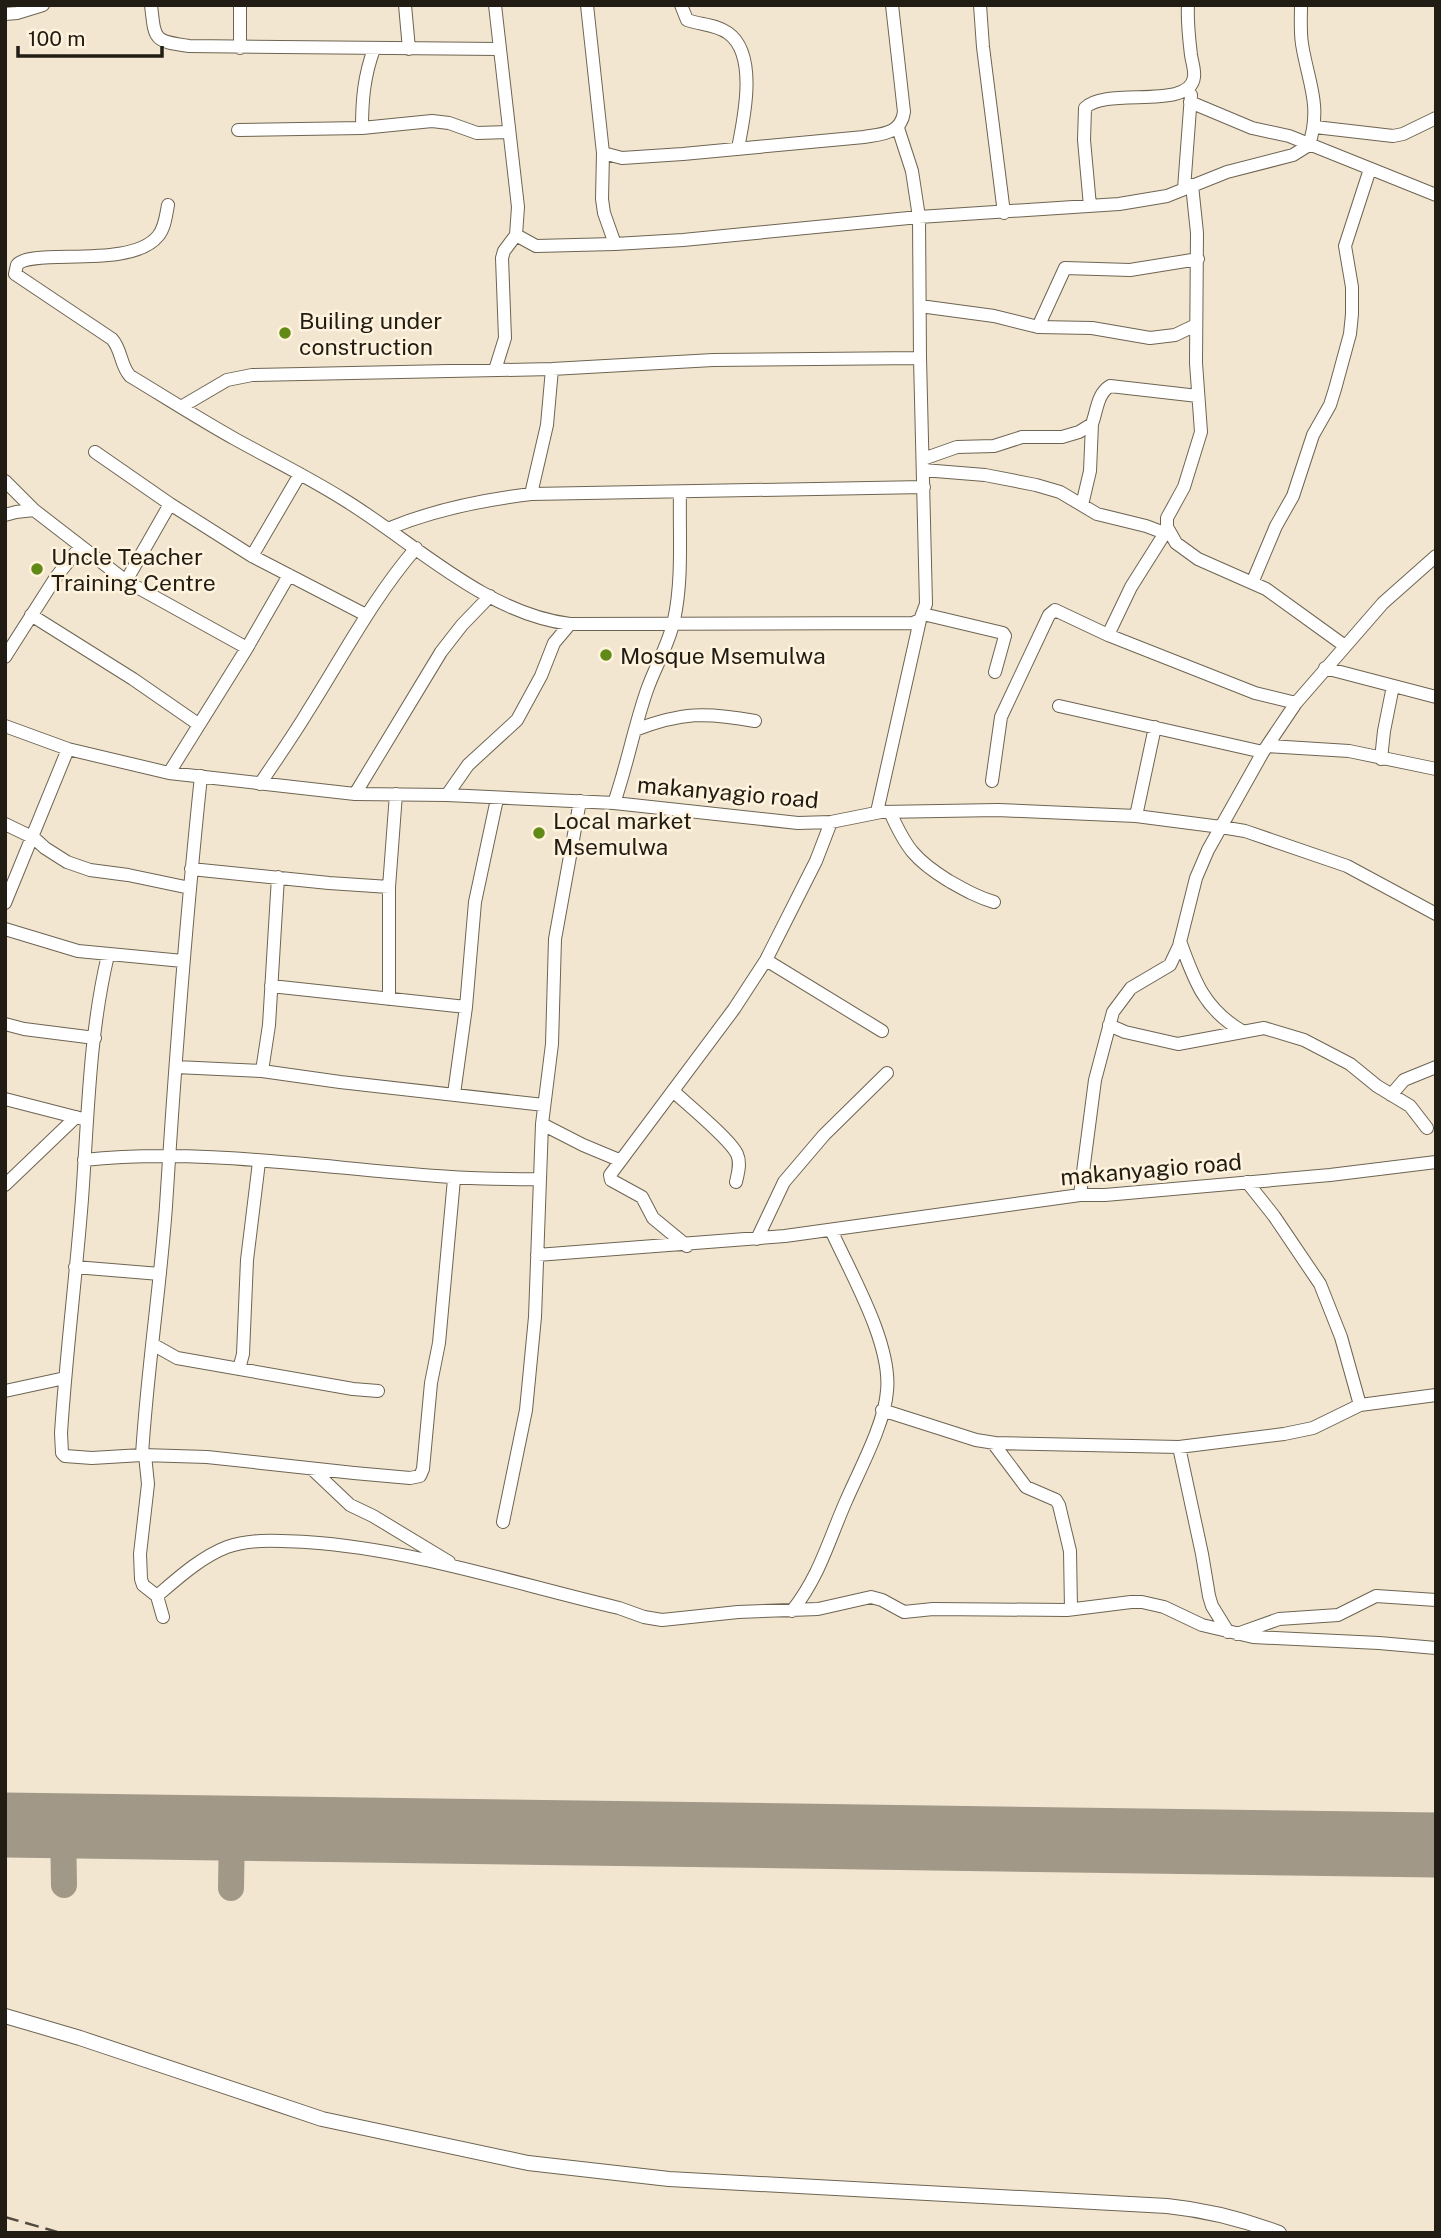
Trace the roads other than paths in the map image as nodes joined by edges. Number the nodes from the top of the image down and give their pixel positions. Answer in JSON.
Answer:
{"nodes":[{"id":1,"x":43,"y":5,"type":"edge"},
{"id":2,"x":151,"y":5,"type":"edge"},
{"id":3,"x":240,"y":5,"type":"edge"},
{"id":4,"x":405,"y":5,"type":"edge"},
{"id":5,"x":495,"y":5,"type":"edge"},
{"id":6,"x":587,"y":5,"type":"edge"},
{"id":7,"x":681,"y":5,"type":"edge"},
{"id":8,"x":892,"y":5,"type":"edge"},
{"id":9,"x":980,"y":5,"type":"edge"},
{"id":10,"x":1188,"y":5,"type":"edge"},
{"id":11,"x":1301,"y":5,"type":"edge"},
{"id":12,"x":5,"y":14,"type":"edge"},
{"id":13,"x":240,"y":48,"type":"junction"},
{"id":14,"x":374,"y":49,"type":"junction"},
{"id":15,"x":409,"y":49,"type":"junction"},
{"id":16,"x":500,"y":49,"type":"junction"},
{"id":17,"x":1191,"y":86,"type":"junction"},
{"id":18,"x":1190,"y":102,"type":"junction"},
{"id":19,"x":1436,"y":118,"type":"edge"},
{"id":20,"x":1315,"y":127,"type":"junction"},
{"id":21,"x":362,"y":128,"type":"junction"},
{"id":22,"x":898,"y":128,"type":"junction"},
{"id":23,"x":238,"y":130,"type":"dead end"},
{"id":24,"x":509,"y":132,"type":"junction"},
{"id":25,"x":1309,"y":145,"type":"junction"},
{"id":26,"x":738,"y":148,"type":"junction"},
{"id":27,"x":603,"y":153,"type":"junction"},
{"id":28,"x":1370,"y":169,"type":"junction"},
{"id":29,"x":1188,"y":187,"type":"junction"},
{"id":30,"x":1436,"y":195,"type":"edge"},
{"id":31,"x":167,"y":205,"type":"dead end"},
{"id":32,"x":1090,"y":206,"type":"junction"},
{"id":33,"x":1004,"y":213,"type":"junction"},
{"id":34,"x":919,"y":217,"type":"junction"},
{"id":35,"x":516,"y":235,"type":"junction"},
{"id":36,"x":615,"y":244,"type":"junction"},
{"id":37,"x":1198,"y":259,"type":"junction"},
{"id":38,"x":920,"y":306,"type":"junction"},
{"id":39,"x":1196,"y":325,"type":"junction"},
{"id":40,"x":1038,"y":327,"type":"junction"},
{"id":41,"x":920,"y":358,"type":"junction"},
{"id":42,"x":552,"y":369,"type":"junction"},
{"id":43,"x":495,"y":370,"type":"junction"},
{"id":44,"x":1198,"y":396,"type":"junction"},
{"id":45,"x":181,"y":407,"type":"junction"},
{"id":46,"x":1092,"y":424,"type":"junction"},
{"id":47,"x":95,"y":452,"type":"dead end"},
{"id":48,"x":923,"y":465,"type":"junction"},
{"id":49,"x":300,"y":474,"type":"junction"},
{"id":50,"x":5,"y":481,"type":"edge"},
{"id":51,"x":924,"y":487,"type":"junction"},
{"id":52,"x":680,"y":492,"type":"junction"},
{"id":53,"x":531,"y":494,"type":"junction"},
{"id":54,"x":170,"y":504,"type":"junction"},
{"id":55,"x":1082,"y":505,"type":"junction"},
{"id":56,"x":34,"y":510,"type":"junction"},
{"id":57,"x":5,"y":515,"type":"edge"},
{"id":58,"x":390,"y":528,"type":"junction"},
{"id":59,"x":1168,"y":534,"type":"junction"},
{"id":60,"x":80,"y":547,"type":"junction"},
{"id":61,"x":416,"y":548,"type":"junction"},
{"id":62,"x":252,"y":556,"type":"junction"},
{"id":63,"x":1436,"y":556,"type":"edge"},
{"id":64,"x":289,"y":575,"type":"junction"},
{"id":65,"x":126,"y":581,"type":"junction"},
{"id":66,"x":1252,"y":583,"type":"junction"},
{"id":67,"x":490,"y":596,"type":"junction"},
{"id":68,"x":31,"y":615,"type":"junction"},
{"id":69,"x":366,"y":615,"type":"junction"},
{"id":70,"x":922,"y":617,"type":"junction"},
{"id":71,"x":674,"y":622,"type":"junction"},
{"id":72,"x":570,"y":624,"type":"junction"},
{"id":73,"x":1108,"y":635,"type":"junction"},
{"id":74,"x":1346,"y":646,"type":"junction"},
{"id":75,"x":247,"y":648,"type":"junction"},
{"id":76,"x":5,"y":657,"type":"edge"},
{"id":77,"x":1325,"y":668,"type":"junction"},
{"id":78,"x":995,"y":672,"type":"dead end"},
{"id":79,"x":1393,"y":686,"type":"junction"},
{"id":80,"x":1436,"y":697,"type":"edge"},
{"id":81,"x":1296,"y":703,"type":"junction"},
{"id":82,"x":1059,"y":706,"type":"dead end"},
{"id":83,"x":755,"y":721,"type":"dead end"},
{"id":84,"x":198,"y":724,"type":"junction"},
{"id":85,"x":5,"y":726,"type":"edge"},
{"id":86,"x":1155,"y":727,"type":"junction"},
{"id":87,"x":635,"y":730,"type":"junction"},
{"id":88,"x":68,"y":749,"type":"junction"},
{"id":89,"x":1265,"y":749,"type":"junction"},
{"id":90,"x":1381,"y":758,"type":"junction"},
{"id":91,"x":1436,"y":769,"type":"edge"},
{"id":92,"x":169,"y":773,"type":"junction"},
{"id":93,"x":201,"y":776,"type":"junction"},
{"id":94,"x":992,"y":781,"type":"dead end"},
{"id":95,"x":260,"y":784,"type":"junction"},
{"id":96,"x":355,"y":794,"type":"junction"},
{"id":97,"x":396,"y":794,"type":"junction"},
{"id":98,"x":447,"y":795,"type":"junction"},
{"id":99,"x":497,"y":799,"type":"junction"},
{"id":100,"x":580,"y":801,"type":"junction"},
{"id":101,"x":614,"y":803,"type":"junction"},
{"id":102,"x":884,"y":812,"type":"junction"},
{"id":103,"x":1136,"y":816,"type":"junction"},
{"id":104,"x":831,"y":822,"type":"junction"},
{"id":105,"x":5,"y":824,"type":"edge"},
{"id":106,"x":1221,"y":827,"type":"junction"},
{"id":107,"x":34,"y":838,"type":"junction"},
{"id":108,"x":191,"y":869,"type":"junction"},
{"id":109,"x":278,"y":877,"type":"junction"},
{"id":110,"x":389,"y":887,"type":"junction"},
{"id":111,"x":190,"y":888,"type":"junction"},
{"id":112,"x":994,"y":902,"type":"dead end"},
{"id":113,"x":5,"y":903,"type":"edge"},
{"id":114,"x":1436,"y":914,"type":"edge"},
{"id":115,"x":5,"y":929,"type":"edge"},
{"id":116,"x":1180,"y":941,"type":"junction"},
{"id":117,"x":108,"y":955,"type":"junction"},
{"id":118,"x":765,"y":960,"type":"junction"},
{"id":119,"x":183,"y":961,"type":"junction"},
{"id":120,"x":271,"y":986,"type":"junction"},
{"id":121,"x":389,"y":999,"type":"junction"},
{"id":122,"x":466,"y":1007,"type":"junction"},
{"id":123,"x":5,"y":1024,"type":"edge"},
{"id":124,"x":1110,"y":1025,"type":"junction"},
{"id":125,"x":882,"y":1031,"type":"dead end"},
{"id":126,"x":1242,"y":1031,"type":"junction"},
{"id":127,"x":94,"y":1038,"type":"junction"},
{"id":128,"x":176,"y":1067,"type":"junction"},
{"id":129,"x":1436,"y":1067,"type":"edge"},
{"id":130,"x":262,"y":1071,"type":"junction"},
{"id":131,"x":887,"y":1073,"type":"dead end"},
{"id":132,"x":673,"y":1091,"type":"junction"},
{"id":133,"x":454,"y":1094,"type":"junction"},
{"id":134,"x":1391,"y":1095,"type":"junction"},
{"id":135,"x":5,"y":1099,"type":"edge"},
{"id":136,"x":544,"y":1105,"type":"junction"},
{"id":137,"x":81,"y":1118,"type":"junction"},
{"id":138,"x":542,"y":1124,"type":"junction"},
{"id":139,"x":1427,"y":1128,"type":"dead end"},
{"id":140,"x":85,"y":1138,"type":"junction"},
{"id":141,"x":167,"y":1156,"type":"junction"},
{"id":142,"x":109,"y":1158,"type":"junction"},
{"id":143,"x":84,"y":1160,"type":"junction"},
{"id":144,"x":619,"y":1160,"type":"junction"},
{"id":145,"x":259,"y":1162,"type":"junction"},
{"id":146,"x":1436,"y":1162,"type":"edge"},
{"id":147,"x":454,"y":1179,"type":"junction"},
{"id":148,"x":538,"y":1179,"type":"junction"},
{"id":149,"x":736,"y":1182,"type":"dead end"},
{"id":150,"x":1247,"y":1182,"type":"junction"},
{"id":151,"x":5,"y":1185,"type":"edge"},
{"id":152,"x":1080,"y":1195,"type":"junction"},
{"id":153,"x":831,"y":1230,"type":"junction"},
{"id":154,"x":757,"y":1239,"type":"junction"},
{"id":155,"x":687,"y":1246,"type":"junction"},
{"id":156,"x":537,"y":1255,"type":"junction"},
{"id":157,"x":75,"y":1267,"type":"junction"},
{"id":158,"x":160,"y":1274,"type":"junction"},
{"id":159,"x":153,"y":1345,"type":"junction"},
{"id":160,"x":239,"y":1369,"type":"junction"},
{"id":161,"x":65,"y":1378,"type":"junction"},
{"id":162,"x":5,"y":1391,"type":"edge"},
{"id":163,"x":377,"y":1391,"type":"dead end"},
{"id":164,"x":1436,"y":1395,"type":"edge"},
{"id":165,"x":1360,"y":1405,"type":"junction"},
{"id":166,"x":882,"y":1410,"type":"junction"},
{"id":167,"x":993,"y":1443,"type":"junction"},
{"id":168,"x":1179,"y":1447,"type":"junction"},
{"id":169,"x":143,"y":1455,"type":"junction"},
{"id":170,"x":312,"y":1469,"type":"junction"},
{"id":171,"x":503,"y":1522,"type":"dead end"},
{"id":172,"x":456,"y":1567,"type":"junction"},
{"id":173,"x":157,"y":1596,"type":"junction"},
{"id":174,"x":1436,"y":1600,"type":"edge"},
{"id":175,"x":1071,"y":1609,"type":"junction"},
{"id":176,"x":792,"y":1611,"type":"junction"},
{"id":177,"x":163,"y":1617,"type":"dead end"},
{"id":178,"x":1233,"y":1633,"type":"junction"},
{"id":179,"x":1436,"y":1648,"type":"edge"},
{"id":180,"x":5,"y":2016,"type":"edge"},
{"id":181,"x":1279,"y":2233,"type":"edge"}],
"edges":[{"from":1,"to":12,"type":"street"},
{"from":2,"to":13,"type":"street"},
{"from":3,"to":13,"type":"street"},
{"from":4,"to":15,"type":"street"},
{"from":5,"to":16,"type":"street"},
{"from":6,"to":27,"type":"street"},
{"from":7,"to":26,"type":"street"},
{"from":8,"to":22,"type":"street"},
{"from":9,"to":33,"type":"street"},
{"from":10,"to":17,"type":"street"},
{"from":11,"to":20,"type":"street"},
{"from":13,"to":14,"type":"street"},
{"from":14,"to":15,"type":"street"},
{"from":14,"to":21,"type":"street"},
{"from":15,"to":16,"type":"street"},
{"from":16,"to":24,"type":"street"},
{"from":17,"to":18,"type":"street"},
{"from":17,"to":32,"type":"street"},
{"from":18,"to":25,"type":"street"},
{"from":18,"to":29,"type":"street"},
{"from":19,"to":20,"type":"street"},
{"from":20,"to":25,"type":"street"},
{"from":21,"to":23,"type":"street"},
{"from":21,"to":24,"type":"street"},
{"from":22,"to":26,"type":"street"},
{"from":22,"to":34,"type":"street"},
{"from":24,"to":35,"type":"street"},
{"from":25,"to":28,"type":"street"},
{"from":25,"to":29,"type":"street"},
{"from":26,"to":27,"type":"street"},
{"from":27,"to":36,"type":"street"},
{"from":28,"to":30,"type":"street"},
{"from":28,"to":66,"type":"street"},
{"from":29,"to":32,"type":"street"},
{"from":29,"to":37,"type":"street"},
{"from":31,"to":45,"type":"street"},
{"from":32,"to":33,"type":"street"},
{"from":33,"to":34,"type":"street"},
{"from":34,"to":36,"type":"street"},
{"from":34,"to":38,"type":"street"},
{"from":35,"to":36,"type":"street"},
{"from":35,"to":43,"type":"street"},
{"from":37,"to":39,"type":"street"},
{"from":37,"to":40,"type":"street"},
{"from":38,"to":40,"type":"street"},
{"from":38,"to":41,"type":"street"},
{"from":39,"to":40,"type":"street"},
{"from":39,"to":44,"type":"street"},
{"from":41,"to":42,"type":"street"},
{"from":41,"to":48,"type":"street"},
{"from":42,"to":43,"type":"street"},
{"from":42,"to":53,"type":"street"},
{"from":43,"to":45,"type":"street"},
{"from":44,"to":46,"type":"street"},
{"from":44,"to":59,"type":"street"},
{"from":45,"to":49,"type":"street"},
{"from":46,"to":48,"type":"street"},
{"from":46,"to":55,"type":"street"},
{"from":47,"to":54,"type":"street"},
{"from":48,"to":51,"type":"street"},
{"from":48,"to":55,"type":"street"},
{"from":49,"to":58,"type":"street"},
{"from":49,"to":62,"type":"street"},
{"from":50,"to":56,"type":"street"},
{"from":51,"to":52,"type":"street"},
{"from":51,"to":70,"type":"street"},
{"from":52,"to":53,"type":"street"},
{"from":52,"to":71,"type":"street"},
{"from":53,"to":58,"type":"street"},
{"from":54,"to":62,"type":"street"},
{"from":54,"to":65,"type":"street"},
{"from":55,"to":59,"type":"street"},
{"from":56,"to":57,"type":"street"},
{"from":56,"to":60,"type":"street"},
{"from":58,"to":61,"type":"street"},
{"from":59,"to":66,"type":"street"},
{"from":59,"to":73,"type":"street"},
{"from":60,"to":65,"type":"street"},
{"from":60,"to":68,"type":"street"},
{"from":61,"to":67,"type":"street"},
{"from":61,"to":69,"type":"street"},
{"from":62,"to":64,"type":"street"},
{"from":63,"to":74,"type":"street"},
{"from":64,"to":69,"type":"street"},
{"from":64,"to":75,"type":"street"},
{"from":65,"to":75,"type":"street"},
{"from":66,"to":74,"type":"street"},
{"from":67,"to":72,"type":"street"},
{"from":67,"to":96,"type":"street"},
{"from":68,"to":76,"type":"street"},
{"from":68,"to":84,"type":"street"},
{"from":69,"to":95,"type":"street"},
{"from":70,"to":71,"type":"street"},
{"from":70,"to":78,"type":"street"},
{"from":70,"to":102,"type":"street"},
{"from":71,"to":72,"type":"street"},
{"from":71,"to":87,"type":"street"},
{"from":72,"to":98,"type":"street"},
{"from":73,"to":81,"type":"street"},
{"from":73,"to":94,"type":"street"},
{"from":74,"to":77,"type":"street"},
{"from":75,"to":84,"type":"street"},
{"from":77,"to":79,"type":"street"},
{"from":77,"to":81,"type":"street"},
{"from":79,"to":80,"type":"street"},
{"from":79,"to":90,"type":"street"},
{"from":81,"to":89,"type":"street"},
{"from":82,"to":86,"type":"street"},
{"from":83,"to":87,"type":"street"},
{"from":84,"to":92,"type":"street"},
{"from":85,"to":88,"type":"street","name":"makanyagio road"},
{"from":86,"to":89,"type":"street"},
{"from":86,"to":103,"type":"street"},
{"from":87,"to":101,"type":"street"},
{"from":88,"to":92,"type":"street","name":"makanyagio road"},
{"from":88,"to":107,"type":"street"},
{"from":89,"to":90,"type":"street"},
{"from":89,"to":106,"type":"street"},
{"from":90,"to":91,"type":"street"},
{"from":92,"to":93,"type":"street","name":"makanyagio road"},
{"from":93,"to":95,"type":"street","name":"makanyagio road"},
{"from":93,"to":108,"type":"street"},
{"from":95,"to":96,"type":"street","name":"makanyagio road"},
{"from":96,"to":97,"type":"street","name":"makanyagio road"},
{"from":97,"to":98,"type":"street","name":"makanyagio road"},
{"from":97,"to":110,"type":"street"},
{"from":98,"to":99,"type":"street","name":"makanyagio road"},
{"from":99,"to":100,"type":"street","name":"makanyagio road"},
{"from":99,"to":122,"type":"street"},
{"from":100,"to":101,"type":"street","name":"makanyagio road"},
{"from":100,"to":136,"type":"street"},
{"from":101,"to":104,"type":"street","name":"makanyagio road"},
{"from":102,"to":103,"type":"street","name":"makanyagio road"},
{"from":102,"to":104,"type":"street","name":"makanyagio road"},
{"from":102,"to":112,"type":"street"},
{"from":103,"to":106,"type":"street","name":"makanyagio road"},
{"from":104,"to":118,"type":"street"},
{"from":105,"to":107,"type":"street"},
{"from":106,"to":114,"type":"street","name":"makanyagio road"},
{"from":106,"to":116,"type":"street"},
{"from":107,"to":111,"type":"street"},
{"from":107,"to":113,"type":"street"},
{"from":108,"to":109,"type":"street"},
{"from":108,"to":111,"type":"street"},
{"from":109,"to":110,"type":"street"},
{"from":109,"to":120,"type":"street"},
{"from":110,"to":121,"type":"street"},
{"from":111,"to":119,"type":"street"},
{"from":115,"to":117,"type":"street"},
{"from":116,"to":124,"type":"street"},
{"from":116,"to":126,"type":"street"},
{"from":117,"to":119,"type":"street"},
{"from":117,"to":127,"type":"street"},
{"from":118,"to":125,"type":"street"},
{"from":118,"to":132,"type":"street"},
{"from":119,"to":128,"type":"street"},
{"from":120,"to":121,"type":"street"},
{"from":120,"to":130,"type":"street"},
{"from":121,"to":122,"type":"street"},
{"from":122,"to":133,"type":"street"},
{"from":123,"to":127,"type":"street"},
{"from":124,"to":126,"type":"street"},
{"from":124,"to":152,"type":"street"},
{"from":126,"to":134,"type":"street"},
{"from":127,"to":137,"type":"street"},
{"from":128,"to":130,"type":"street"},
{"from":128,"to":141,"type":"street"},
{"from":129,"to":134,"type":"street"},
{"from":130,"to":133,"type":"street"},
{"from":131,"to":154,"type":"street"},
{"from":132,"to":144,"type":"street"},
{"from":132,"to":149,"type":"street"},
{"from":133,"to":136,"type":"street"},
{"from":134,"to":139,"type":"street"},
{"from":135,"to":137,"type":"street"},
{"from":136,"to":138,"type":"street"},
{"from":137,"to":140,"type":"street"},
{"from":137,"to":151,"type":"street"},
{"from":138,"to":144,"type":"street"},
{"from":138,"to":148,"type":"street"},
{"from":140,"to":142,"type":"street"},
{"from":140,"to":143,"type":"street"},
{"from":141,"to":142,"type":"street"},
{"from":141,"to":145,"type":"street"},
{"from":141,"to":158,"type":"street"},
{"from":142,"to":143,"type":"street"},
{"from":143,"to":157,"type":"street"},
{"from":144,"to":155,"type":"street"},
{"from":145,"to":147,"type":"street"},
{"from":145,"to":160,"type":"street"},
{"from":146,"to":150,"type":"street","name":"makanyagio road"},
{"from":147,"to":148,"type":"street"},
{"from":147,"to":170,"type":"street"},
{"from":148,"to":156,"type":"street"},
{"from":150,"to":152,"type":"street","name":"makanyagio road"},
{"from":150,"to":165,"type":"street"},
{"from":152,"to":153,"type":"street","name":"makanyagio road"},
{"from":153,"to":154,"type":"street","name":"makanyagio road"},
{"from":153,"to":166,"type":"street"},
{"from":154,"to":155,"type":"street","name":"makanyagio road"},
{"from":155,"to":156,"type":"street","name":"makanyagio road"},
{"from":156,"to":171,"type":"street"},
{"from":157,"to":158,"type":"street"},
{"from":157,"to":161,"type":"street"},
{"from":158,"to":159,"type":"street"},
{"from":159,"to":160,"type":"street"},
{"from":159,"to":169,"type":"street"},
{"from":160,"to":163,"type":"street"},
{"from":161,"to":162,"type":"street"},
{"from":161,"to":169,"type":"street"},
{"from":164,"to":165,"type":"street"},
{"from":165,"to":168,"type":"street"},
{"from":166,"to":167,"type":"street"},
{"from":166,"to":176,"type":"street"},
{"from":167,"to":168,"type":"street"},
{"from":167,"to":175,"type":"street"},
{"from":168,"to":178,"type":"street"},
{"from":169,"to":170,"type":"street"},
{"from":169,"to":173,"type":"street"},
{"from":170,"to":172,"type":"street"},
{"from":172,"to":173,"type":"street"},
{"from":172,"to":176,"type":"street"},
{"from":173,"to":177,"type":"street"},
{"from":174,"to":178,"type":"street"},
{"from":175,"to":176,"type":"street"},
{"from":175,"to":178,"type":"street"},
{"from":178,"to":179,"type":"street"},
{"from":180,"to":181,"type":"main road"}]}
